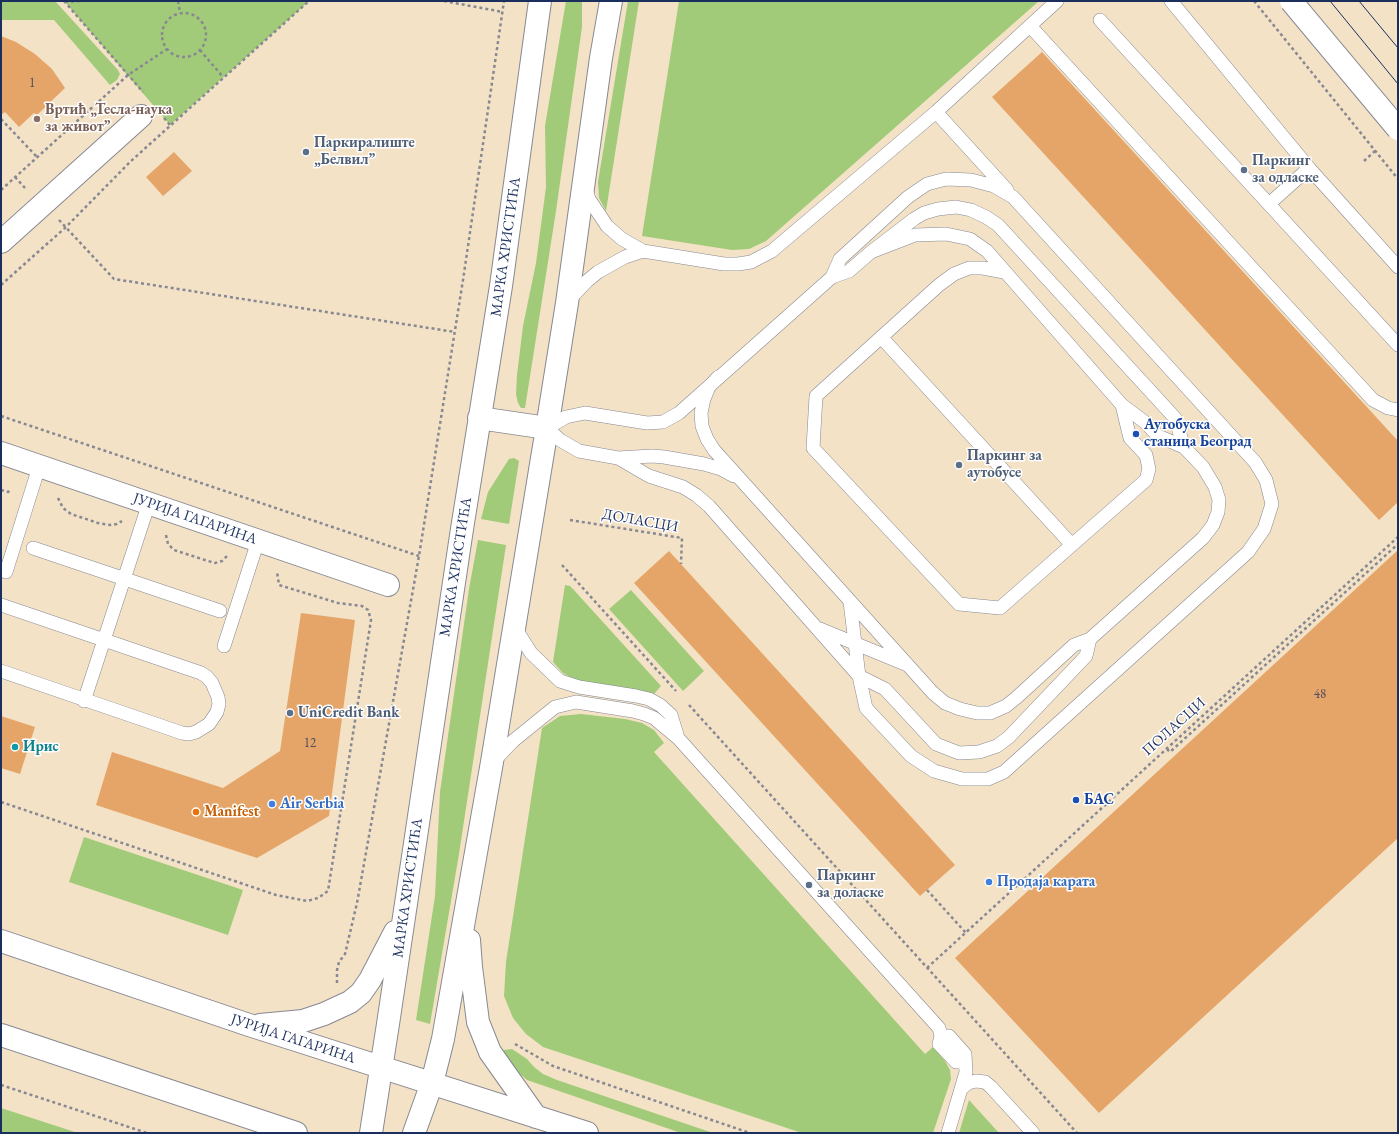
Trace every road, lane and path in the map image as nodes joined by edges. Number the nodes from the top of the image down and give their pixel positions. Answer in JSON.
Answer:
{"nodes":[{"id":1,"x":80,"y":1,"type":"edge"},
{"id":2,"x":178,"y":1,"type":"edge"},
{"id":3,"x":308,"y":1,"type":"edge"},
{"id":4,"x":444,"y":1,"type":"edge"},
{"id":5,"x":504,"y":1,"type":"edge"},
{"id":6,"x":540,"y":1,"type":"edge"},
{"id":7,"x":1057,"y":1,"type":"edge"},
{"id":8,"x":1171,"y":1,"type":"edge"},
{"id":9,"x":1254,"y":1,"type":"edge"},
{"id":10,"x":1291,"y":1,"type":"edge"},
{"id":11,"x":64,"y":2,"type":"edge"},
{"id":12,"x":462,"y":3,"type":"edge"},
{"id":13,"x":609,"y":5,"type":"edge"},
{"id":14,"x":503,"y":12,"type":"junction"},
{"id":15,"x":180,"y":13,"type":"junction"},
{"id":16,"x":1100,"y":20,"type":"dead end"},
{"id":17,"x":1030,"y":26,"type":"junction"},
{"id":18,"x":168,"y":49,"type":"junction"},
{"id":19,"x":200,"y":50,"type":"junction"},
{"id":20,"x":128,"y":75,"type":"junction"},
{"id":21,"x":223,"y":78,"type":"junction"},
{"id":22,"x":150,"y":109,"type":"junction"},
{"id":23,"x":936,"y":112,"type":"junction"},
{"id":24,"x":1,"y":119,"type":"edge"},
{"id":25,"x":170,"y":125,"type":"junction"},
{"id":26,"x":1398,"y":129,"type":"edge"},
{"id":27,"x":1375,"y":151,"type":"junction"},
{"id":28,"x":37,"y":157,"type":"junction"},
{"id":29,"x":1364,"y":161,"type":"dead end"},
{"id":30,"x":1309,"y":168,"type":"junction"},
{"id":31,"x":1398,"y":179,"type":"edge"},
{"id":32,"x":584,"y":181,"type":"junction"},
{"id":33,"x":1,"y":190,"type":"edge"},
{"id":34,"x":1013,"y":197,"type":"junction"},
{"id":35,"x":1269,"y":204,"type":"junction"},
{"id":36,"x":66,"y":227,"type":"junction"},
{"id":37,"x":1,"y":242,"type":"edge"},
{"id":38,"x":643,"y":251,"type":"junction"},
{"id":39,"x":871,"y":252,"type":"junction"},
{"id":40,"x":1398,"y":267,"type":"edge"},
{"id":41,"x":1004,"y":272,"type":"junction"},
{"id":42,"x":832,"y":277,"type":"junction"},
{"id":43,"x":1,"y":285,"type":"edge"},
{"id":44,"x":567,"y":303,"type":"junction"},
{"id":45,"x":455,"y":332,"type":"junction"},
{"id":46,"x":881,"y":337,"type":"junction"},
{"id":47,"x":1398,"y":345,"type":"edge"},
{"id":48,"x":718,"y":377,"type":"junction"},
{"id":49,"x":1122,"y":405,"type":"junction"},
{"id":50,"x":1398,"y":410,"type":"edge"},
{"id":51,"x":1,"y":416,"type":"edge"},
{"id":52,"x":479,"y":418,"type":"junction"},
{"id":53,"x":547,"y":428,"type":"junction"},
{"id":54,"x":1184,"y":447,"type":"junction"},
{"id":55,"x":1,"y":453,"type":"edge"},
{"id":56,"x":618,"y":458,"type":"junction"},
{"id":57,"x":39,"y":467,"type":"junction"},
{"id":58,"x":748,"y":488,"type":"junction"},
{"id":59,"x":149,"y":503,"type":"junction"},
{"id":60,"x":570,"y":520,"type":"dead end"},
{"id":61,"x":1398,"y":538,"type":"edge"},
{"id":62,"x":258,"y":541,"type":"junction"},
{"id":63,"x":1398,"y":544,"type":"edge"},
{"id":64,"x":1072,"y":545,"type":"junction"},
{"id":65,"x":32,"y":548,"type":"dead end"},
{"id":66,"x":419,"y":556,"type":"junction"},
{"id":67,"x":681,"y":564,"type":"dead end"},
{"id":68,"x":562,"y":566,"type":"dead end"},
{"id":69,"x":6,"y":572,"type":"dead end"},
{"id":70,"x":124,"y":578,"type":"junction"},
{"id":71,"x":388,"y":585,"type":"dead end"},
{"id":72,"x":850,"y":602,"type":"junction"},
{"id":73,"x":1,"y":605,"type":"edge"},
{"id":74,"x":220,"y":611,"type":"dead end"},
{"id":75,"x":514,"y":626,"type":"junction"},
{"id":76,"x":816,"y":628,"type":"junction"},
{"id":77,"x":1090,"y":639,"type":"junction"},
{"id":78,"x":104,"y":640,"type":"junction"},
{"id":79,"x":855,"y":644,"type":"junction"},
{"id":80,"x":224,"y":646,"type":"dead end"},
{"id":81,"x":908,"y":665,"type":"junction"},
{"id":82,"x":1,"y":672,"type":"edge"},
{"id":83,"x":859,"y":676,"type":"junction"},
{"id":84,"x":680,"y":696,"type":"dead end"},
{"id":85,"x":84,"y":701,"type":"junction"},
{"id":86,"x":686,"y":702,"type":"dead end"},
{"id":87,"x":678,"y":738,"type":"junction"},
{"id":88,"x":1167,"y":749,"type":"junction"},
{"id":89,"x":492,"y":762,"type":"junction"},
{"id":90,"x":927,"y":890,"type":"dead end"},
{"id":91,"x":466,"y":910,"type":"junction"},
{"id":92,"x":404,"y":913,"type":"junction"},
{"id":93,"x":966,"y":933,"type":"junction"},
{"id":94,"x":1,"y":941,"type":"edge"},
{"id":95,"x":927,"y":968,"type":"junction"},
{"id":96,"x":350,"y":1002,"type":"junction"},
{"id":97,"x":249,"y":1025,"type":"junction"},
{"id":98,"x":1,"y":1035,"type":"edge"},
{"id":99,"x":490,"y":1052,"type":"junction"},
{"id":100,"x":380,"y":1067,"type":"junction"},
{"id":101,"x":432,"y":1083,"type":"junction"},
{"id":102,"x":1,"y":1085,"type":"edge"},
{"id":103,"x":958,"y":1097,"type":"junction"},
{"id":104,"x":536,"y":1117,"type":"junction"},
{"id":105,"x":147,"y":1133,"type":"edge"},
{"id":106,"x":296,"y":1133,"type":"edge"},
{"id":107,"x":371,"y":1133,"type":"edge"},
{"id":108,"x":414,"y":1133,"type":"edge"},
{"id":109,"x":586,"y":1133,"type":"edge"},
{"id":110,"x":750,"y":1133,"type":"edge"},
{"id":111,"x":948,"y":1133,"type":"edge"},
{"id":112,"x":1033,"y":1133,"type":"edge"},
{"id":113,"x":1077,"y":1133,"type":"edge"}],
"edges":[{"from":1,"to":11,"type":"path"},
{"from":2,"to":15,"type":"path"},
{"from":3,"to":21,"type":"path"},
{"from":4,"to":12,"type":"path"},
{"from":5,"to":14,"type":"path"},
{"from":6,"to":52,"type":"street","name":"МАРКА ХРИСТИЋА"},
{"from":7,"to":17,"type":"lane"},
{"from":8,"to":30,"type":"lane"},
{"from":9,"to":27,"type":"path"},
{"from":10,"to":26,"type":"street","bridge":true},
{"from":11,"to":20,"type":"path"},
{"from":12,"to":14,"type":"path"},
{"from":13,"to":32,"type":"street"},
{"from":14,"to":45,"type":"path"},
{"from":15,"to":18,"type":"path"},
{"from":15,"to":19,"type":"path"},
{"from":16,"to":35,"type":"lane"},
{"from":17,"to":23,"type":"lane"},
{"from":17,"to":50,"type":"lane"},
{"from":18,"to":19,"type":"path"},
{"from":18,"to":20,"type":"path"},
{"from":19,"to":21,"type":"path"},
{"from":20,"to":22,"type":"path"},
{"from":20,"to":28,"type":"path"},
{"from":21,"to":25,"type":"path"},
{"from":22,"to":25,"type":"path"},
{"from":22,"to":37,"type":"street"},
{"from":23,"to":34,"type":"lane"},
{"from":23,"to":38,"type":"lane"},
{"from":24,"to":28,"type":"path"},
{"from":25,"to":36,"type":"path"},
{"from":27,"to":29,"type":"path"},
{"from":27,"to":31,"type":"path"},
{"from":28,"to":33,"type":"path"},
{"from":30,"to":35,"type":"lane"},
{"from":30,"to":40,"type":"lane"},
{"from":32,"to":38,"type":"lane"},
{"from":32,"to":44,"type":"street"},
{"from":34,"to":42,"type":"lane"},
{"from":34,"to":83,"type":"lane"},
{"from":35,"to":47,"type":"lane"},
{"from":36,"to":43,"type":"path"},
{"from":36,"to":45,"type":"path"},
{"from":38,"to":44,"type":"lane"},
{"from":39,"to":41,"type":"lane"},
{"from":39,"to":42,"type":"lane"},
{"from":39,"to":54,"type":"lane"},
{"from":41,"to":46,"type":"lane"},
{"from":41,"to":49,"type":"lane"},
{"from":42,"to":48,"type":"lane"},
{"from":44,"to":53,"type":"street"},
{"from":45,"to":66,"type":"path"},
{"from":46,"to":64,"type":"lane"},
{"from":46,"to":64,"type":"lane"},
{"from":48,"to":53,"type":"lane"},
{"from":48,"to":58,"type":"lane"},
{"from":49,"to":54,"type":"lane"},
{"from":49,"to":64,"type":"lane"},
{"from":51,"to":66,"type":"path"},
{"from":52,"to":53,"type":"street"},
{"from":52,"to":92,"type":"street","name":"МАРКА ХРИСТИЋА"},
{"from":53,"to":56,"type":"lane"},
{"from":53,"to":75,"type":"street"},
{"from":54,"to":77,"type":"lane"},
{"from":55,"to":57,"type":"street","name":"ЈУРИЈА ГАГАРИНА"},
{"from":56,"to":58,"type":"lane"},
{"from":56,"to":76,"type":"lane"},
{"from":57,"to":59,"type":"street","name":"ЈУРИЈА ГАГАРИНА"},
{"from":57,"to":69,"type":"lane"},
{"from":58,"to":72,"type":"lane"},
{"from":59,"to":62,"type":"street","name":"ЈУРИЈА ГАГАРИНА"},
{"from":59,"to":70,"type":"lane"},
{"from":60,"to":67,"type":"path","name":"ДОЛАСЦИ"},
{"from":61,"to":88,"type":"path","name":"ПОЛАСЦИ"},
{"from":62,"to":71,"type":"street","name":"ЈУРИЈА ГАГАРИНА"},
{"from":62,"to":80,"type":"lane"},
{"from":63,"to":88,"type":"path"},
{"from":65,"to":70,"type":"lane"},
{"from":66,"to":96,"type":"path"},
{"from":68,"to":84,"type":"path"},
{"from":70,"to":74,"type":"lane"},
{"from":70,"to":78,"type":"lane"},
{"from":72,"to":79,"type":"lane"},
{"from":72,"to":81,"type":"lane"},
{"from":73,"to":78,"type":"lane"},
{"from":75,"to":87,"type":"lane"},
{"from":75,"to":89,"type":"street"},
{"from":76,"to":79,"type":"lane"},
{"from":76,"to":83,"type":"lane"},
{"from":77,"to":81,"type":"lane"},
{"from":77,"to":83,"type":"lane"},
{"from":78,"to":85,"type":"lane"},
{"from":78,"to":85,"type":"lane"},
{"from":79,"to":81,"type":"lane"},
{"from":79,"to":83,"type":"lane"},
{"from":82,"to":85,"type":"lane"},
{"from":86,"to":95,"type":"path"},
{"from":87,"to":89,"type":"lane"},
{"from":87,"to":103,"type":"lane"},
{"from":88,"to":93,"type":"path","name":"ПОЛАСЦИ"},
{"from":89,"to":91,"type":"street"},
{"from":90,"to":93,"type":"path"},
{"from":91,"to":99,"type":"street"},
{"from":91,"to":101,"type":"street"},
{"from":92,"to":96,"type":"street"},
{"from":92,"to":100,"type":"street","name":"МАРКА ХРИСТИЋА"},
{"from":93,"to":95,"type":"path","name":"ПОЛАСЦИ"},
{"from":94,"to":97,"type":"street","name":"ЈУРИЈА ГАГАРИНА"},
{"from":95,"to":113,"type":"path"},
{"from":96,"to":97,"type":"street"},
{"from":97,"to":100,"type":"street","name":"ЈУРИЈА ГАГАРИНА"},
{"from":98,"to":106,"type":"street"},
{"from":99,"to":104,"type":"street"},
{"from":99,"to":110,"type":"path"},
{"from":100,"to":101,"type":"street","name":"ЈУРИЈА ГАГАРИНА"},
{"from":100,"to":107,"type":"street","name":"МАРКА ХРИСТИЋА"},
{"from":101,"to":104,"type":"street","name":"ЈУРИЈА ГАГАРИНА"},
{"from":101,"to":108,"type":"street"},
{"from":102,"to":105,"type":"path"},
{"from":103,"to":111,"type":"lane"},
{"from":103,"to":112,"type":"lane"},
{"from":104,"to":109,"type":"street","name":"ЈУРИЈА ГАГАРИНА"}]}
